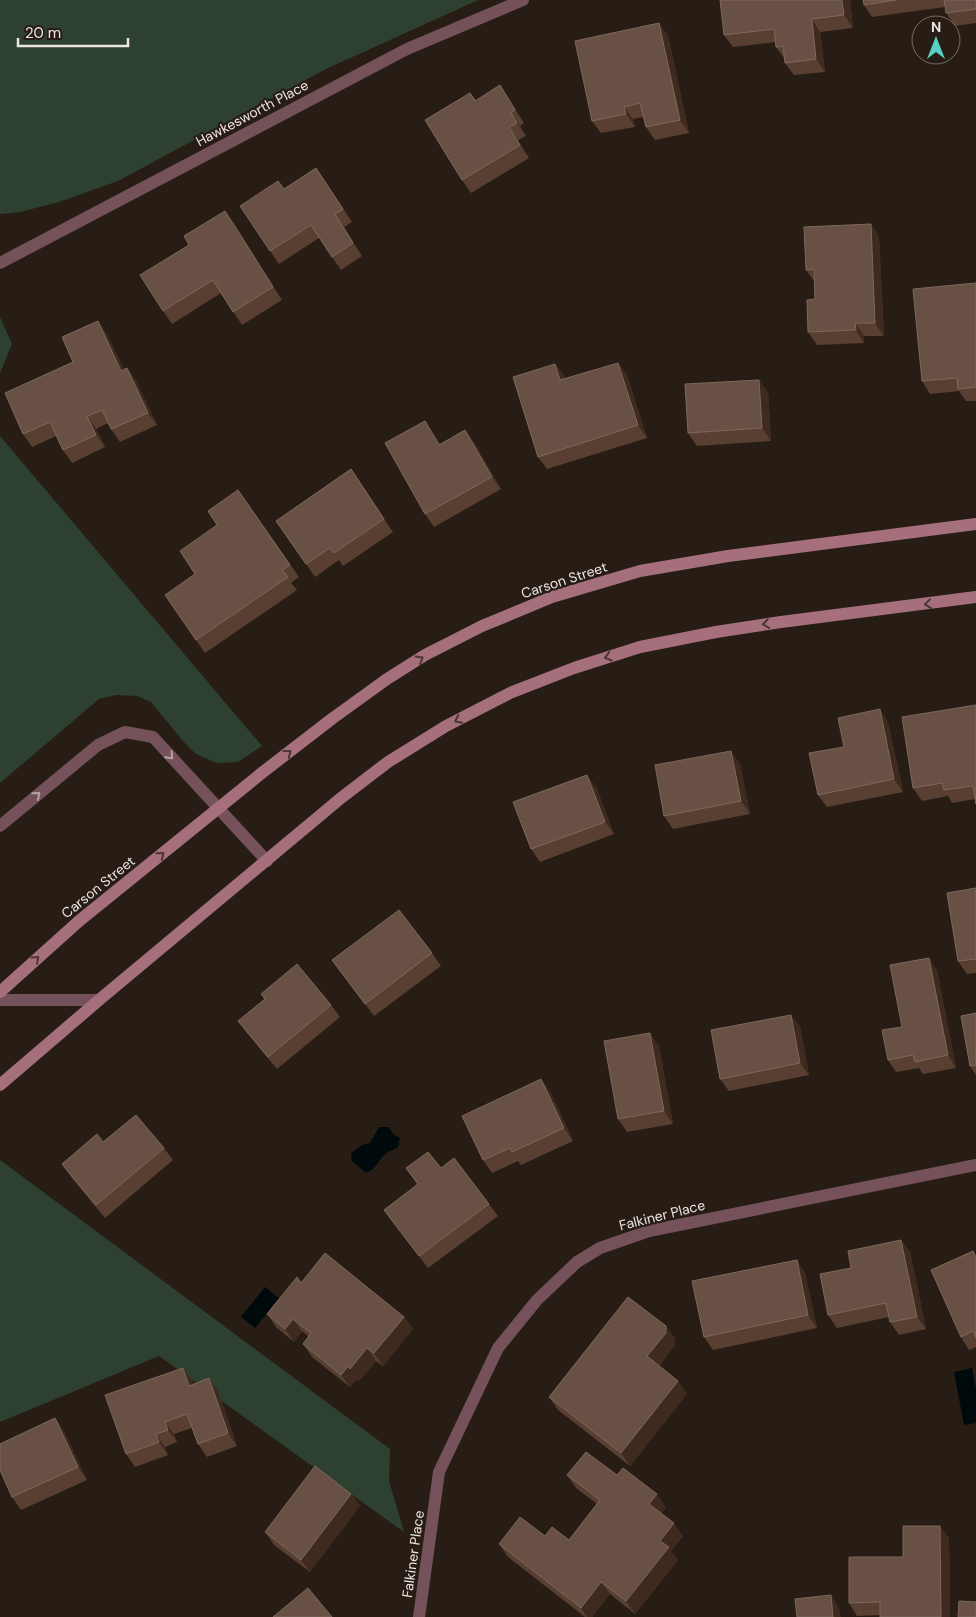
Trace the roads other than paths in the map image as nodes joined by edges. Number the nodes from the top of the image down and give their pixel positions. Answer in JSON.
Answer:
{"nodes":[{"id":1,"x":523,"y":0,"type":"edge"},
{"id":2,"x":0,"y":263,"type":"edge"},
{"id":3,"x":976,"y":524,"type":"edge"},
{"id":4,"x":976,"y":597,"type":"edge"},
{"id":5,"x":219,"y":808,"type":"junction"},
{"id":6,"x":0,"y":826,"type":"edge"},
{"id":7,"x":267,"y":861,"type":"junction"},
{"id":8,"x":0,"y":992,"type":"edge"},
{"id":9,"x":0,"y":1000,"type":"edge"},
{"id":10,"x":99,"y":1000,"type":"junction"},
{"id":11,"x":0,"y":1085,"type":"edge"},
{"id":12,"x":976,"y":1165,"type":"edge"},
{"id":13,"x":419,"y":1617,"type":"edge"}],
"edges":[{"from":1,"to":2,"type":"street","name":"Hawkesworth Place"},
{"from":5,"to":3,"type":"street","name":"Carson Street","one_way":true},
{"from":4,"to":7,"type":"street","one_way":true},
{"from":6,"to":5,"type":"street","one_way":true},
{"from":5,"to":7,"type":"street"},
{"from":8,"to":5,"type":"street","name":"Carson Street","one_way":true},
{"from":7,"to":10,"type":"street"},
{"from":9,"to":10,"type":"street"},
{"from":10,"to":11,"type":"street"},
{"from":12,"to":13,"type":"street","name":"Falkiner Place"}]}
